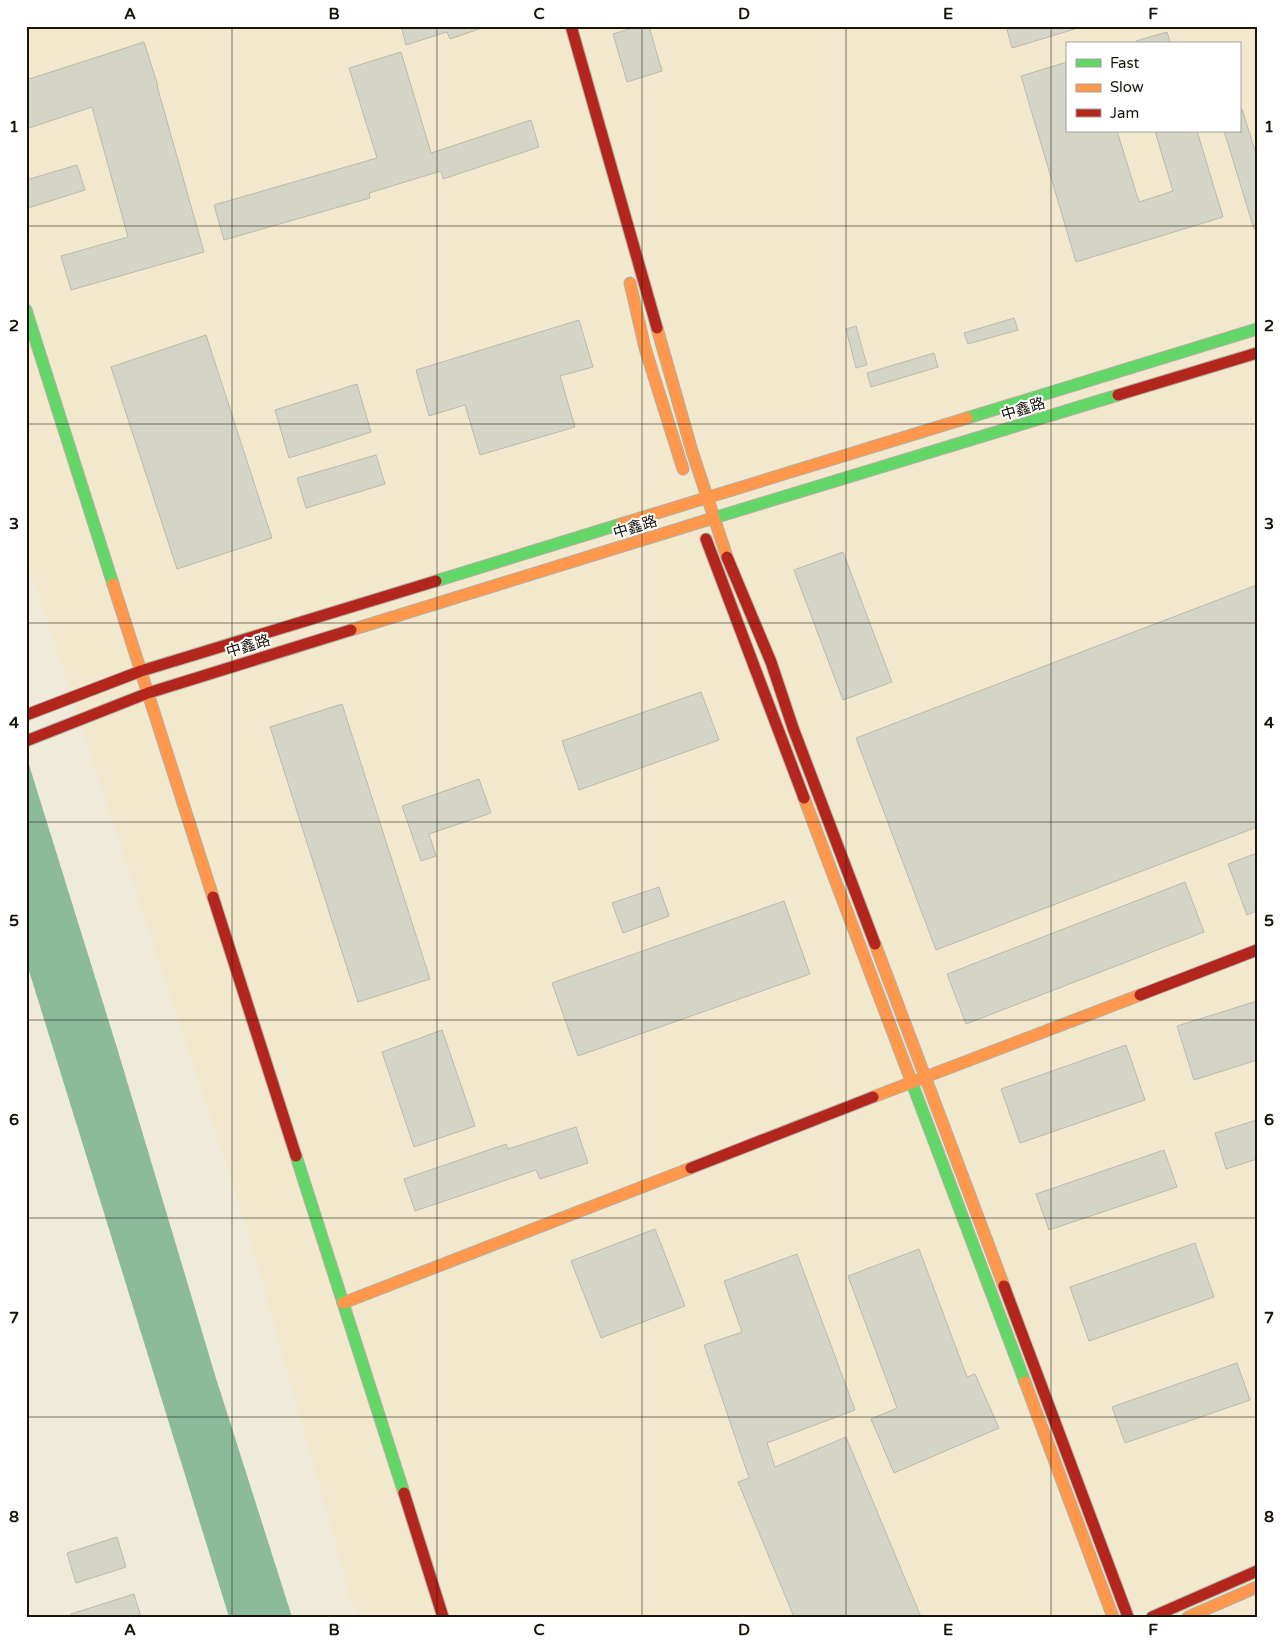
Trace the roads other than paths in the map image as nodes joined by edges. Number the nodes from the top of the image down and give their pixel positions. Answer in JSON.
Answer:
{"nodes":[{"id":1,"x":571,"y":26,"type":"edge"},
{"id":2,"x":628,"y":276,"type":"dead end"},
{"id":3,"x":26,"y":310,"type":"edge"},
{"id":4,"x":1257,"y":329,"type":"edge"},
{"id":5,"x":1257,"y":353,"type":"edge"},
{"id":6,"x":691,"y":492,"type":"junction"},
{"id":7,"x":707,"y":496,"type":"junction"},
{"id":8,"x":714,"y":518,"type":"junction"},
{"id":9,"x":701,"y":522,"type":"junction"},
{"id":10,"x":140,"y":671,"type":"junction"},
{"id":11,"x":148,"y":693,"type":"junction"},
{"id":12,"x":26,"y":716,"type":"edge"},
{"id":13,"x":26,"y":741,"type":"edge"},
{"id":14,"x":1257,"y":950,"type":"edge"},
{"id":15,"x":925,"y":1076,"type":"junction"},
{"id":16,"x":912,"y":1082,"type":"junction"},
{"id":17,"x":343,"y":1303,"type":"junction"},
{"id":18,"x":1257,"y":1572,"type":"edge"},
{"id":19,"x":1257,"y":1587,"type":"edge"},
{"id":20,"x":444,"y":1617,"type":"edge"},
{"id":21,"x":1113,"y":1617,"type":"edge"},
{"id":22,"x":1128,"y":1617,"type":"edge"},
{"id":23,"x":1152,"y":1617,"type":"edge"},
{"id":24,"x":1188,"y":1617,"type":"edge"}],
"edges":[{"from":1,"to":7,"type":"street"},
{"from":2,"to":6,"type":"street"},
{"from":3,"to":10,"type":"street"},
{"from":4,"to":7,"type":"street","name":"中鑫路"},
{"from":5,"to":8,"type":"street","name":"中鑫路"},
{"from":6,"to":7,"type":"street","name":"中鑫路"},
{"from":6,"to":9,"type":"street"},
{"from":6,"to":10,"type":"street","name":"中鑫路"},
{"from":7,"to":8,"type":"street"},
{"from":8,"to":9,"type":"street","name":"中鑫路"},
{"from":8,"to":15,"type":"street"},
{"from":9,"to":11,"type":"street","name":"中鑫路"},
{"from":9,"to":16,"type":"street"},
{"from":10,"to":11,"type":"street"},
{"from":10,"to":12,"type":"street","name":"中鑫路"},
{"from":11,"to":13,"type":"street","name":"中鑫路"},
{"from":11,"to":17,"type":"street"},
{"from":14,"to":15,"type":"street"},
{"from":15,"to":16,"type":"street"},
{"from":15,"to":22,"type":"street"},
{"from":16,"to":17,"type":"street"},
{"from":16,"to":21,"type":"street"},
{"from":17,"to":20,"type":"street"},
{"from":18,"to":23,"type":"street"},
{"from":19,"to":24,"type":"street"}]}
